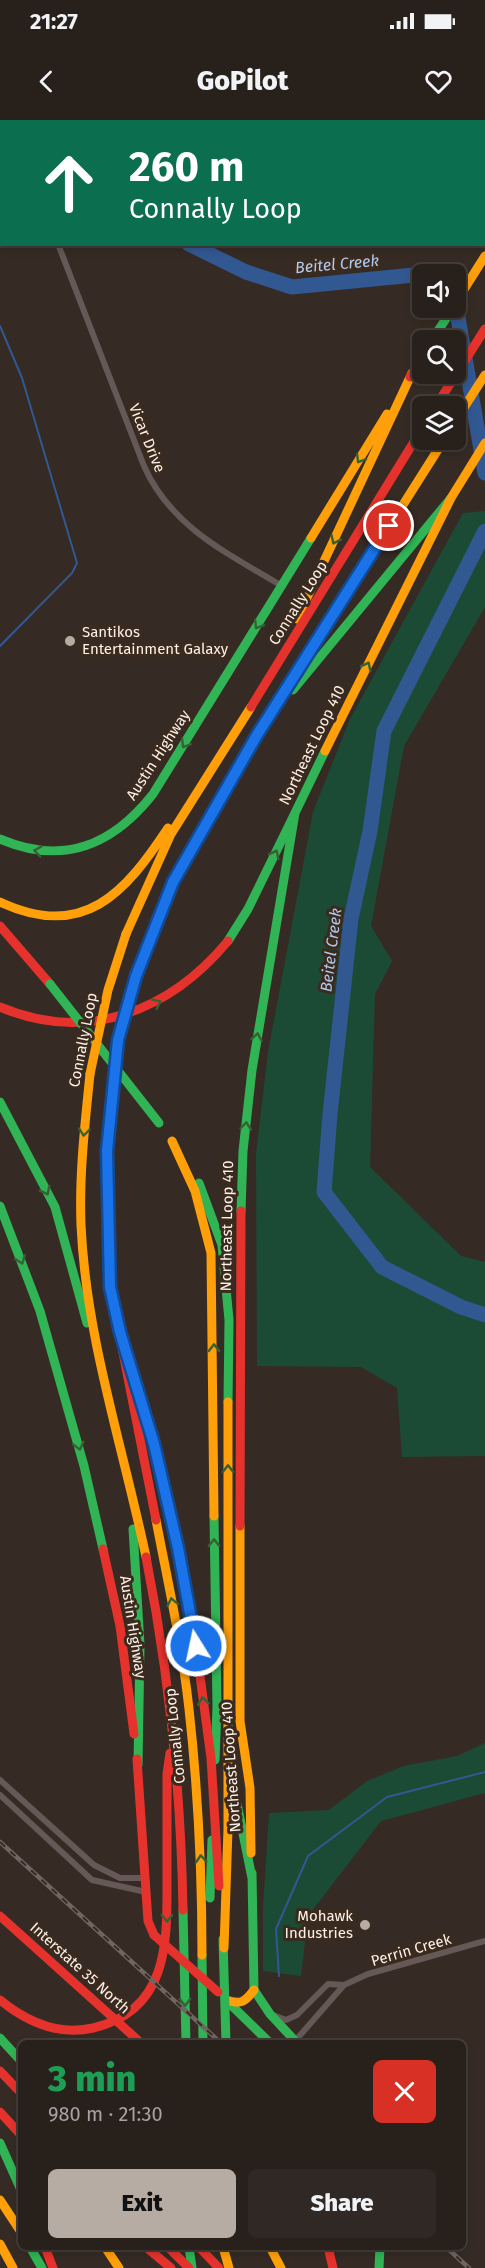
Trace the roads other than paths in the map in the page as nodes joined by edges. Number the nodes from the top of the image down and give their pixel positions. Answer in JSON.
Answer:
{"nodes":[{"id":1,"x":59,"y":246,"type":"edge"},
{"id":2,"x":485,"y":256,"type":"edge"},
{"id":3,"x":466,"y":287,"type":"edge"},
{"id":4,"x":485,"y":329,"type":"edge"},
{"id":5,"x":412,"y":373,"type":"joint"},
{"id":6,"x":485,"y":375,"type":"edge"},
{"id":7,"x":442,"y":396,"type":"edge"},
{"id":8,"x":466,"y":404,"type":"edge"},
{"id":9,"x":485,"y":443,"type":"edge"},
{"id":10,"x":412,"y":445,"type":"edge"},
{"id":11,"x":438,"y":450,"type":"edge"},
{"id":12,"x":451,"y":498,"type":"junction"},
{"id":13,"x":282,"y":586,"type":"junction"},
{"id":14,"x":269,"y":679,"type":"junction"},
{"id":15,"x":257,"y":735,"type":"junction"},
{"id":16,"x":208,"y":771,"type":"junction"},
{"id":17,"x":295,"y":813,"type":"junction"},
{"id":18,"x":0,"y":839,"type":"edge"},
{"id":19,"x":0,"y":902,"type":"edge"},
{"id":20,"x":0,"y":926,"type":"edge"},
{"id":21,"x":0,"y":1006,"type":"edge"},
{"id":22,"x":0,"y":1102,"type":"edge"},
{"id":23,"x":172,"y":1141,"type":"junction"},
{"id":24,"x":0,"y":1206,"type":"edge"},
{"id":25,"x":120,"y":1332,"type":"junction"},
{"id":26,"x":102,"y":1367,"type":"junction"},
{"id":27,"x":130,"y":1480,"type":"junction"},
{"id":28,"x":217,"y":1707,"type":"junction"},
{"id":29,"x":172,"y":1734,"type":"junction"},
{"id":30,"x":138,"y":1765,"type":"junction"},
{"id":31,"x":0,"y":1779,"type":"edge"},
{"id":32,"x":0,"y":1795,"type":"edge"},
{"id":33,"x":145,"y":1878,"type":"junction"},
{"id":34,"x":252,"y":1878,"type":"junction"},
{"id":35,"x":146,"y":1892,"type":"junction"},
{"id":36,"x":0,"y":1916,"type":"edge"},
{"id":37,"x":485,"y":1941,"type":"edge"},
{"id":38,"x":224,"y":1947,"type":"junction"},
{"id":39,"x":344,"y":1985,"type":"junction"},
{"id":40,"x":254,"y":1990,"type":"junction"},
{"id":41,"x":0,"y":1994,"type":"edge"},
{"id":42,"x":0,"y":2000,"type":"edge"},
{"id":43,"x":226,"y":2000,"type":"junction"},
{"id":44,"x":15,"y":2013,"type":"junction"},
{"id":45,"x":270,"y":2014,"type":"junction"},
{"id":46,"x":0,"y":2038,"type":"edge"},
{"id":47,"x":138,"y":2040,"type":"edge"},
{"id":48,"x":186,"y":2040,"type":"edge"},
{"id":49,"x":204,"y":2040,"type":"edge"},
{"id":50,"x":204,"y":2040,"type":"edge"},
{"id":51,"x":226,"y":2040,"type":"edge"},
{"id":52,"x":264,"y":2040,"type":"edge"},
{"id":53,"x":292,"y":2040,"type":"edge"},
{"id":54,"x":296,"y":2040,"type":"edge"},
{"id":55,"x":18,"y":2058,"type":"edge"},
{"id":56,"x":0,"y":2071,"type":"edge"},
{"id":57,"x":18,"y":2090,"type":"edge"},
{"id":58,"x":0,"y":2112,"type":"edge"},
{"id":59,"x":18,"y":2131,"type":"edge"},
{"id":60,"x":0,"y":2143,"type":"edge"},
{"id":61,"x":18,"y":2183,"type":"edge"},
{"id":62,"x":0,"y":2200,"type":"edge"},
{"id":63,"x":18,"y":2227,"type":"edge"},
{"id":64,"x":0,"y":2244,"type":"edge"},
{"id":65,"x":32,"y":2250,"type":"edge"},
{"id":66,"x":46,"y":2250,"type":"edge"},
{"id":67,"x":107,"y":2250,"type":"edge"},
{"id":68,"x":150,"y":2250,"type":"edge"},
{"id":69,"x":171,"y":2250,"type":"edge"},
{"id":70,"x":189,"y":2250,"type":"edge"},
{"id":71,"x":202,"y":2250,"type":"edge"},
{"id":72,"x":212,"y":2250,"type":"edge"},
{"id":73,"x":224,"y":2250,"type":"edge"},
{"id":74,"x":272,"y":2250,"type":"edge"},
{"id":75,"x":329,"y":2250,"type":"edge"},
{"id":76,"x":380,"y":2250,"type":"edge"},
{"id":77,"x":13,"y":2268,"type":"edge"},
{"id":78,"x":42,"y":2268,"type":"edge"},
{"id":79,"x":53,"y":2268,"type":"edge"},
{"id":80,"x":119,"y":2268,"type":"edge"},
{"id":81,"x":171,"y":2268,"type":"edge"},
{"id":82,"x":190,"y":2268,"type":"edge"},
{"id":83,"x":218,"y":2268,"type":"edge"},
{"id":84,"x":230,"y":2268,"type":"edge"},
{"id":85,"x":281,"y":2268,"type":"edge"},
{"id":86,"x":333,"y":2268,"type":"edge"},
{"id":87,"x":379,"y":2268,"type":"edge"}],
"edges":[{"from":1,"to":13,"type":"street","name":"Vicar Drive"},
{"from":2,"to":3,"type":"main road"},
{"from":4,"to":7,"type":"main road"},
{"from":5,"to":13,"type":"main road","one_way":true},
{"from":5,"to":14,"type":"main road","one_way":true},
{"from":6,"to":8,"type":"main road"},
{"from":9,"to":12,"type":"main road","name":"Northeast Loop 410"},
{"from":10,"to":14,"type":"main road","name":"Connally Loop"},
{"from":11,"to":15,"type":"main road","name":"Connally Loop"},
{"from":12,"to":15,"type":"main road"},
{"from":17,"to":12,"type":"main road","name":"Northeast Loop 410","one_way":true},
{"from":13,"to":18,"type":"main road","name":"Austin Highway","one_way":true},
{"from":14,"to":16,"type":"main road","name":"Connally Loop"},
{"from":15,"to":25,"type":"main road","name":"Connally Loop","bridge":true},
{"from":16,"to":19,"type":"main road"},
{"from":16,"to":26,"type":"main road","name":"Connally Loop","one_way":true,"bridge":true},
{"from":21,"to":17,"type":"main road","one_way":true},
{"from":34,"to":17,"type":"main road","name":"Northeast Loop 410","one_way":true},
{"from":20,"to":23,"type":"main road","bridge":true},
{"from":22,"to":26,"type":"main road","one_way":true},
{"from":28,"to":23,"type":"main road","one_way":true},
{"from":38,"to":23,"type":"main road","one_way":true,"bridge":true},
{"from":24,"to":30,"type":"main road","name":"Austin Highway","one_way":true},
{"from":38,"to":25,"type":"main road","one_way":true,"bridge":true},
{"from":49,"to":25,"type":"main road","name":"Connally Loop","one_way":true},
{"from":26,"to":27,"type":"main road","name":"Connally Loop"},
{"from":27,"to":29,"type":"main road","name":"Connally Loop"},
{"from":27,"to":30,"type":"main road"},
{"from":28,"to":34,"type":"main road"},
{"from":28,"to":50,"type":"main road"},
{"from":29,"to":44,"type":"main road","one_way":true},
{"from":29,"to":48,"type":"main road","one_way":true},
{"from":30,"to":33,"type":"main road","name":"Austin Highway"},
{"from":31,"to":33,"type":"street"},
{"from":32,"to":35,"type":"street"},
{"from":33,"to":35,"type":"main road","name":"Austin Highway"},
{"from":34,"to":40,"type":"main road","name":"Northeast Loop 410"},
{"from":35,"to":43,"type":"main road","name":"Austin Highway","bridge":true},
{"from":36,"to":47,"type":"main road","name":"Interstate 35 North","bridge":true},
{"from":37,"to":39,"type":"street","name":"Perrin Creek"},
{"from":38,"to":51,"type":"main road","bridge":true},
{"from":39,"to":45,"type":"street","name":"Perrin Creek"},
{"from":39,"to":54,"type":"street","name":"Perrin Creek"},
{"from":40,"to":43,"type":"main road"},
{"from":40,"to":45,"type":"main road"},
{"from":41,"to":44,"type":"main road"},
{"from":42,"to":44,"type":"main road"},
{"from":43,"to":52,"type":"main road","name":"Austin Highway"},
{"from":45,"to":53,"type":"main road"},
{"from":46,"to":55,"type":"main road"},
{"from":56,"to":57,"type":"main road"},
{"from":58,"to":59,"type":"main road"},
{"from":60,"to":61,"type":"main road"},
{"from":62,"to":63,"type":"main road"},
{"from":64,"to":77,"type":"main road"},
{"from":65,"to":78,"type":"main road"},
{"from":66,"to":79,"type":"main road"},
{"from":67,"to":80,"type":"main road"},
{"from":68,"to":81,"type":"main road"},
{"from":69,"to":82,"type":"main road"},
{"from":70,"to":82,"type":"main road"},
{"from":71,"to":83,"type":"main road","bridge":true},
{"from":72,"to":83,"type":"main road"},
{"from":73,"to":84,"type":"main road"},
{"from":74,"to":85,"type":"main road"},
{"from":75,"to":86,"type":"main road"},
{"from":76,"to":87,"type":"main road"}]}
